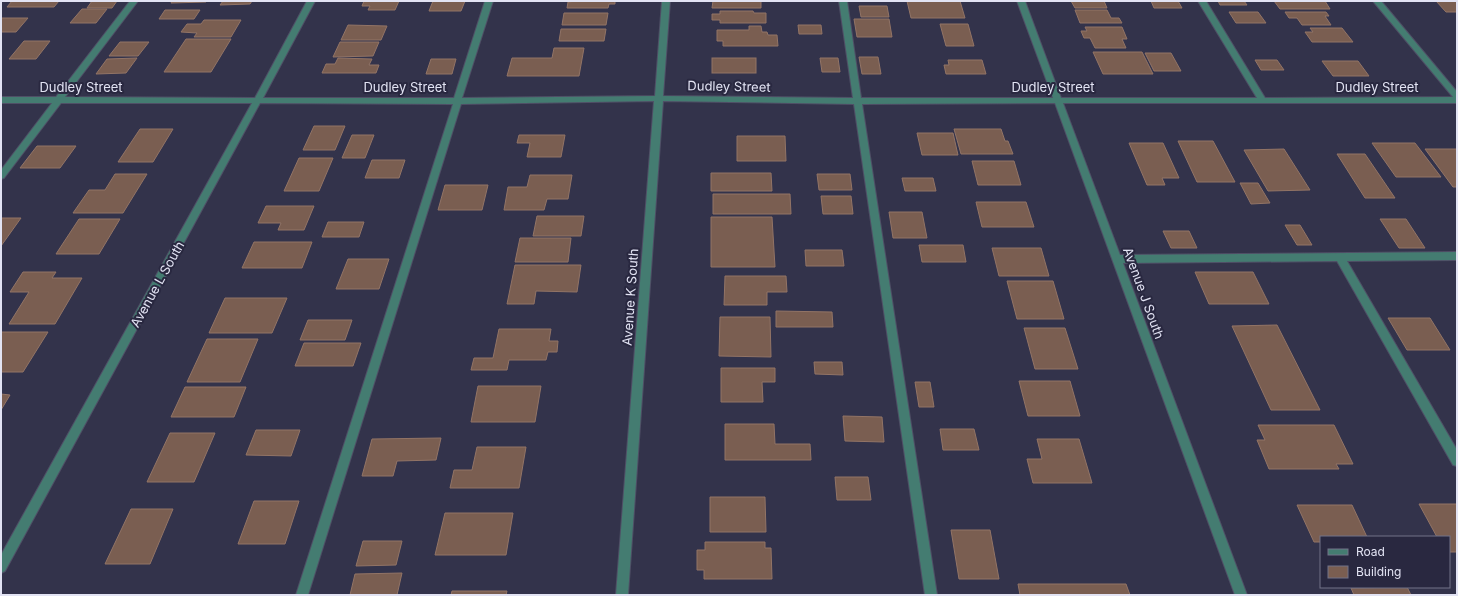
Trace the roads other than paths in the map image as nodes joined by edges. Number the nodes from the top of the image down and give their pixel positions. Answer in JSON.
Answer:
{"nodes":[{"id":1,"x":134,"y":1,"type":"edge"},
{"id":2,"x":311,"y":1,"type":"edge"},
{"id":3,"x":489,"y":1,"type":"edge"},
{"id":4,"x":666,"y":1,"type":"edge"},
{"id":5,"x":843,"y":1,"type":"edge"},
{"id":6,"x":1021,"y":1,"type":"edge"},
{"id":7,"x":1202,"y":1,"type":"edge"},
{"id":8,"x":1377,"y":1,"type":"edge"},
{"id":9,"x":658,"y":99,"type":"junction"},
{"id":10,"x":1457,"y":99,"type":"edge"},
{"id":11,"x":1,"y":100,"type":"edge"},
{"id":12,"x":59,"y":100,"type":"junction"},
{"id":13,"x":258,"y":100,"type":"junction"},
{"id":14,"x":1058,"y":100,"type":"junction"},
{"id":15,"x":458,"y":101,"type":"junction"},
{"id":16,"x":858,"y":101,"type":"junction"},
{"id":17,"x":1264,"y":101,"type":"junction"},
{"id":18,"x":1,"y":176,"type":"edge"},
{"id":19,"x":1457,"y":256,"type":"edge"},
{"id":20,"x":1340,"y":258,"type":"junction"},
{"id":21,"x":1117,"y":259,"type":"junction"},
{"id":22,"x":1457,"y":461,"type":"edge"},
{"id":23,"x":1,"y":567,"type":"edge"},
{"id":24,"x":302,"y":595,"type":"edge"},
{"id":25,"x":622,"y":595,"type":"edge"},
{"id":26,"x":931,"y":595,"type":"edge"},
{"id":27,"x":1241,"y":595,"type":"edge"}],
"edges":[{"from":1,"to":12,"type":"street"},
{"from":2,"to":13,"type":"street","name":"Avenue L South"},
{"from":3,"to":15,"type":"street"},
{"from":4,"to":9,"type":"street","name":"Avenue K South"},
{"from":5,"to":16,"type":"street"},
{"from":6,"to":14,"type":"street","name":"Avenue J South"},
{"from":7,"to":17,"type":"street"},
{"from":8,"to":10,"type":"street"},
{"from":9,"to":15,"type":"street","name":"Dudley Street"},
{"from":9,"to":16,"type":"street","name":"Dudley Street"},
{"from":9,"to":25,"type":"street","name":"Avenue K South"},
{"from":10,"to":17,"type":"street","name":"Dudley Street"},
{"from":11,"to":12,"type":"street","name":"Dudley Street"},
{"from":12,"to":13,"type":"street","name":"Dudley Street"},
{"from":12,"to":18,"type":"street"},
{"from":13,"to":15,"type":"street","name":"Dudley Street"},
{"from":13,"to":23,"type":"street","name":"Avenue L South"},
{"from":14,"to":16,"type":"street","name":"Dudley Street"},
{"from":14,"to":17,"type":"street","name":"Dudley Street"},
{"from":14,"to":21,"type":"street","name":"Avenue J South"},
{"from":15,"to":24,"type":"street"},
{"from":16,"to":26,"type":"street"},
{"from":19,"to":20,"type":"street"},
{"from":20,"to":21,"type":"street"},
{"from":20,"to":22,"type":"street"},
{"from":21,"to":27,"type":"street","name":"Avenue J South"}]}
